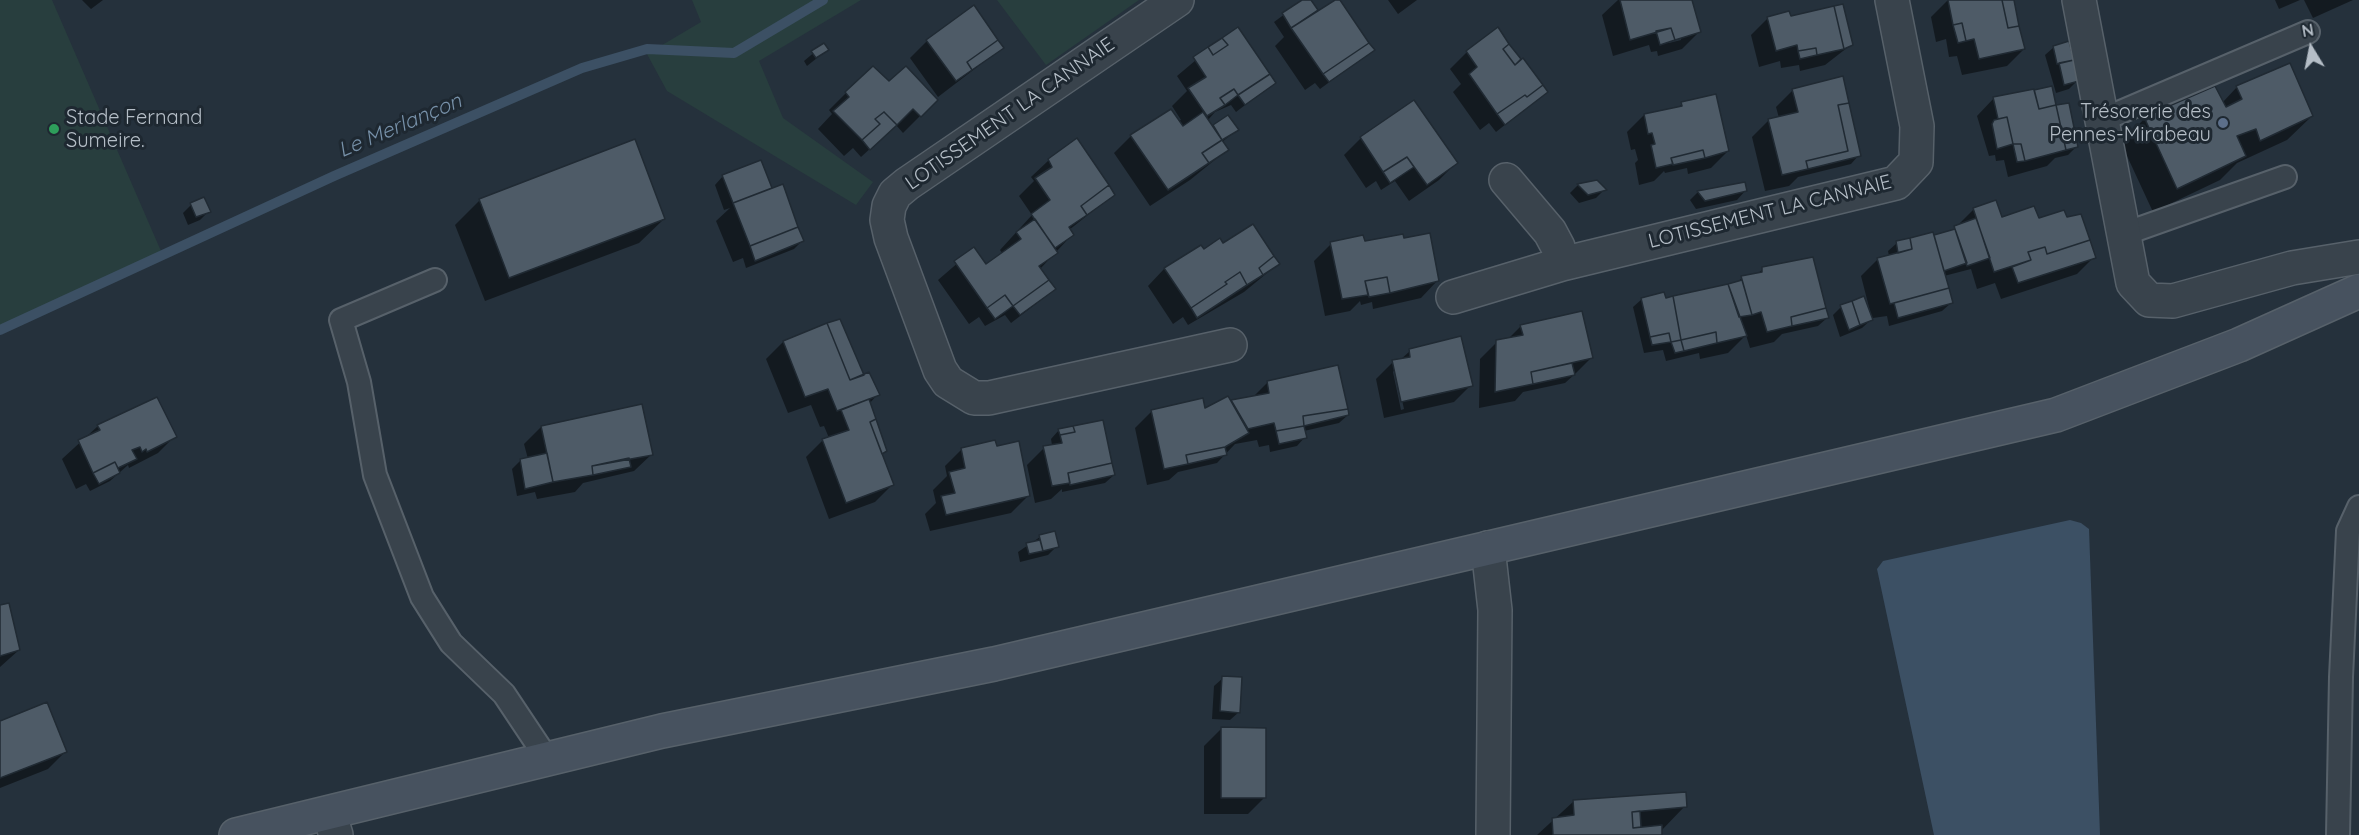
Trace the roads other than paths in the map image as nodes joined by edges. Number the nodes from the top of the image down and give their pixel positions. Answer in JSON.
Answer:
{"nodes":[{"id":1,"x":1177,"y":0,"type":"edge"},
{"id":2,"x":1892,"y":0,"type":"edge"},
{"id":3,"x":2079,"y":0,"type":"edge"},
{"id":4,"x":2308,"y":32,"type":"dead end"},
{"id":5,"x":2102,"y":120,"type":"junction"},
{"id":6,"x":2285,"y":177,"type":"dead end"},
{"id":7,"x":1506,"y":180,"type":"dead end"},
{"id":8,"x":2124,"y":234,"type":"junction"},
{"id":9,"x":2359,"y":257,"type":"edge"},
{"id":10,"x":1562,"y":264,"type":"junction"},
{"id":11,"x":435,"y":280,"type":"dead end"},
{"id":12,"x":2359,"y":291,"type":"edge"},
{"id":13,"x":1453,"y":297,"type":"dead end"},
{"id":14,"x":1230,"y":345,"type":"dead end"},
{"id":15,"x":2359,"y":507,"type":"edge"},
{"id":16,"x":1488,"y":548,"type":"junction"},
{"id":17,"x":548,"y":760,"type":"junction"},
{"id":18,"x":332,"y":824,"type":"edge"},
{"id":19,"x":236,"y":835,"type":"edge"},
{"id":20,"x":1493,"y":835,"type":"edge"},
{"id":21,"x":2338,"y":835,"type":"edge"}],
"edges":[{"from":1,"to":14,"type":"street","name":"LOTISSEMENT LA CANNAIE"},
{"from":2,"to":10,"type":"street","name":"LOTISSEMENT LA CANNAIE"},
{"from":3,"to":5,"type":"street"},
{"from":4,"to":5,"type":"lane"},
{"from":5,"to":8,"type":"street"},
{"from":6,"to":8,"type":"lane"},
{"from":7,"to":10,"type":"street"},
{"from":8,"to":9,"type":"street"},
{"from":10,"to":13,"type":"street","name":"LOTISSEMENT LA CANNAIE"},
{"from":11,"to":17,"type":"lane"},
{"from":12,"to":16,"type":"main road"},
{"from":15,"to":21,"type":"lane"},
{"from":16,"to":17,"type":"main road"},
{"from":16,"to":20,"type":"street"},
{"from":17,"to":18,"type":"main road"},
{"from":18,"to":19,"type":"main road"}]}
